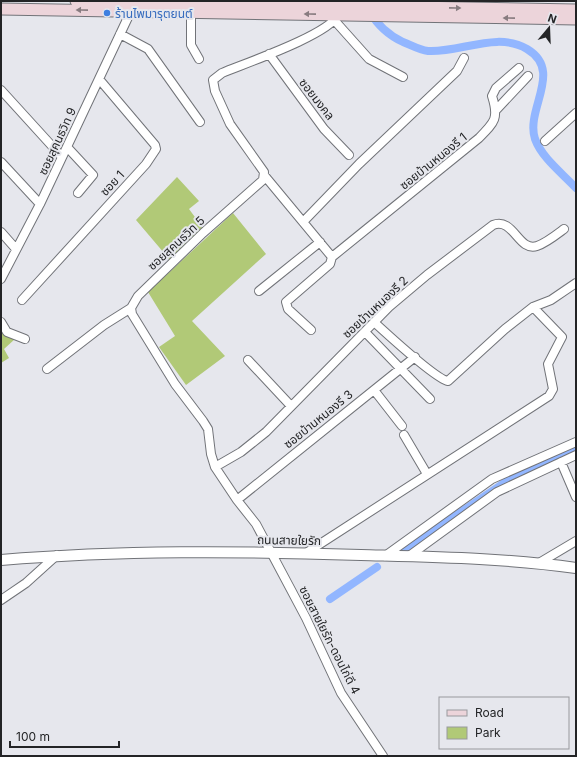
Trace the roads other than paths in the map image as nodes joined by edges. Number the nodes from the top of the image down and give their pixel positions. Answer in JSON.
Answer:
{"nodes":[{"id":1,"x":76,"y":1,"type":"edge"},
{"id":2,"x":94,"y":1,"type":"edge"},
{"id":3,"x":255,"y":3,"type":"edge"},
{"id":4,"x":391,"y":4,"type":"edge"},
{"id":5,"x":477,"y":5,"type":"edge"},
{"id":6,"x":195,"y":7,"type":"edge"},
{"id":7,"x":1,"y":9,"type":"edge"},
{"id":8,"x":576,"y":10,"type":"edge"},
{"id":9,"x":131,"y":11,"type":"junction"},
{"id":10,"x":362,"y":11,"type":"junction"},
{"id":11,"x":376,"y":11,"type":"junction"},
{"id":12,"x":337,"y":18,"type":"junction"},
{"id":13,"x":576,"y":19,"type":"edge"},
{"id":14,"x":120,"y":34,"type":"junction"},
{"id":15,"x":269,"y":54,"type":"junction"},
{"id":16,"x":464,"y":58,"type":"dead end"},
{"id":17,"x":200,"y":59,"type":"dead end"},
{"id":18,"x":519,"y":68,"type":"dead end"},
{"id":19,"x":528,"y":76,"type":"dead end"},
{"id":20,"x":403,"y":77,"type":"dead end"},
{"id":21,"x":99,"y":79,"type":"junction"},
{"id":22,"x":1,"y":90,"type":"edge"},
{"id":23,"x":497,"y":109,"type":"junction"},
{"id":24,"x":576,"y":113,"type":"edge"},
{"id":25,"x":200,"y":122,"type":"dead end"},
{"id":26,"x":545,"y":141,"type":"dead end"},
{"id":27,"x":67,"y":147,"type":"junction"},
{"id":28,"x":349,"y":155,"type":"dead end"},
{"id":29,"x":62,"y":156,"type":"junction"},
{"id":30,"x":1,"y":162,"type":"edge"},
{"id":31,"x":264,"y":175,"type":"junction"},
{"id":32,"x":78,"y":193,"type":"dead end"},
{"id":33,"x":40,"y":204,"type":"junction"},
{"id":34,"x":303,"y":222,"type":"junction"},
{"id":35,"x":564,"y":230,"type":"dead end"},
{"id":36,"x":1,"y":232,"type":"edge"},
{"id":37,"x":320,"y":242,"type":"junction"},
{"id":38,"x":16,"y":249,"type":"junction"},
{"id":39,"x":332,"y":257,"type":"junction"},
{"id":40,"x":1,"y":279,"type":"edge"},
{"id":41,"x":576,"y":283,"type":"edge"},
{"id":42,"x":259,"y":291,"type":"dead end"},
{"id":43,"x":22,"y":300,"type":"dead end"},
{"id":44,"x":533,"y":307,"type":"junction"},
{"id":45,"x":131,"y":308,"type":"junction"},
{"id":46,"x":1,"y":322,"type":"edge"},
{"id":47,"x":374,"y":322,"type":"junction"},
{"id":48,"x":311,"y":330,"type":"dead end"},
{"id":49,"x":365,"y":332,"type":"junction"},
{"id":50,"x":25,"y":339,"type":"dead end"},
{"id":51,"x":415,"y":357,"type":"junction"},
{"id":52,"x":248,"y":360,"type":"dead end"},
{"id":53,"x":399,"y":368,"type":"junction"},
{"id":54,"x":47,"y":369,"type":"dead end"},
{"id":55,"x":374,"y":390,"type":"junction"},
{"id":56,"x":430,"y":399,"type":"dead end"},
{"id":57,"x":291,"y":406,"type":"junction"},
{"id":58,"x":402,"y":426,"type":"dead end"},
{"id":59,"x":404,"y":435,"type":"dead end"},
{"id":60,"x":576,"y":442,"type":"edge"},
{"id":61,"x":576,"y":455,"type":"edge"},
{"id":62,"x":561,"y":462,"type":"junction"},
{"id":63,"x":215,"y":467,"type":"junction"},
{"id":64,"x":427,"y":474,"type":"junction"},
{"id":65,"x":576,"y":497,"type":"edge"},
{"id":66,"x":237,"y":500,"type":"junction"},
{"id":67,"x":576,"y":541,"type":"edge"},
{"id":68,"x":272,"y":553,"type":"junction"},
{"id":69,"x":306,"y":553,"type":"junction"},
{"id":70,"x":57,"y":555,"type":"junction"},
{"id":71,"x":384,"y":556,"type":"junction"},
{"id":72,"x":409,"y":556,"type":"junction"},
{"id":73,"x":1,"y":560,"type":"edge"},
{"id":74,"x":539,"y":563,"type":"junction"},
{"id":75,"x":576,"y":568,"type":"edge"},
{"id":76,"x":1,"y":600,"type":"edge"},
{"id":77,"x":383,"y":756,"type":"edge"}],
"edges":[{"from":1,"to":2,"type":"main road"},
{"from":2,"to":6,"type":"main road"},
{"from":3,"to":6,"type":"main road"},
{"from":3,"to":10,"type":"main road"},
{"from":4,"to":5,"type":"main road","one_way":true},
{"from":4,"to":11,"type":"main road"},
{"from":5,"to":8,"type":"main road"},
{"from":6,"to":9,"type":"main road"},
{"from":12,"to":6,"type":"main road","one_way":true},
{"from":6,"to":17,"type":"street"},
{"from":9,"to":7,"type":"main road","one_way":true},
{"from":9,"to":14,"type":"street","name":"ซอยสุคนธวิท 9"},
{"from":10,"to":11,"type":"main road"},
{"from":10,"to":12,"type":"main road"},
{"from":13,"to":11,"type":"main road","one_way":true},
{"from":12,"to":15,"type":"street"},
{"from":12,"to":20,"type":"street"},
{"from":14,"to":21,"type":"street","name":"ซอยสุคนธวิท 9"},
{"from":14,"to":25,"type":"street"},
{"from":15,"to":28,"type":"street","name":"ซอยมงคล"},
{"from":15,"to":31,"type":"street"},
{"from":16,"to":34,"type":"street"},
{"from":18,"to":23,"type":"street"},
{"from":19,"to":23,"type":"street"},
{"from":21,"to":27,"type":"street","name":"ซอยสุคนธวิท 9"},
{"from":21,"to":43,"type":"street","name":"ซอย 1"},
{"from":22,"to":29,"type":"street"},
{"from":23,"to":39,"type":"street","name":"ซอยบ้านหนองรี 1"},
{"from":24,"to":26,"type":"street"},
{"from":27,"to":29,"type":"street","name":"ซอยสุคนธวิท 9"},
{"from":27,"to":32,"type":"street"},
{"from":29,"to":33,"type":"street","name":"ซอยสุคนธวิท 9"},
{"from":30,"to":33,"type":"street"},
{"from":31,"to":34,"type":"street"},
{"from":31,"to":45,"type":"street","name":"ซอยสุคนธวิท 5"},
{"from":33,"to":38,"type":"street","name":"ซอยสุคนธวิท 9"},
{"from":34,"to":37,"type":"street"},
{"from":35,"to":47,"type":"street","name":"ซอยบ้านหนองรี 2"},
{"from":36,"to":38,"type":"street"},
{"from":37,"to":39,"type":"street"},
{"from":37,"to":42,"type":"street"},
{"from":38,"to":40,"type":"street","name":"ซอยสุคนธวิท 9"},
{"from":39,"to":48,"type":"street","name":"ซอยบ้านหนองรี 1"},
{"from":41,"to":44,"type":"street"},
{"from":44,"to":51,"type":"street"},
{"from":44,"to":64,"type":"street"},
{"from":45,"to":54,"type":"street"},
{"from":45,"to":63,"type":"street"},
{"from":46,"to":50,"type":"street"},
{"from":47,"to":49,"type":"street","name":"ซอยบ้านหนองรี 2"},
{"from":47,"to":51,"type":"street"},
{"from":49,"to":53,"type":"street"},
{"from":49,"to":57,"type":"street","name":"ซอยบ้านหนองรี 2"},
{"from":51,"to":53,"type":"street","name":"ซอยบ้านหนองรี 3"},
{"from":52,"to":57,"type":"street"},
{"from":53,"to":55,"type":"street","name":"ซอยบ้านหนองรี 3"},
{"from":53,"to":56,"type":"street"},
{"from":55,"to":58,"type":"street"},
{"from":55,"to":66,"type":"street","name":"ซอยบ้านหนองรี 3"},
{"from":57,"to":63,"type":"street","name":"ซอยบ้านหนองรี 2"},
{"from":59,"to":64,"type":"street"},
{"from":60,"to":71,"type":"street"},
{"from":61,"to":62,"type":"street"},
{"from":62,"to":65,"type":"street"},
{"from":62,"to":72,"type":"street"},
{"from":63,"to":66,"type":"street"},
{"from":64,"to":69,"type":"street"},
{"from":66,"to":68,"type":"street"},
{"from":67,"to":74,"type":"street"},
{"from":68,"to":69,"type":"street","name":"ถนนสายใยรัก"},
{"from":68,"to":70,"type":"street","name":"ถนนสายใยรัก"},
{"from":68,"to":77,"type":"street","name":"ซอยสายใยรัก-ดอนไก่ดี 4"},
{"from":69,"to":71,"type":"street","name":"ถนนสายใยรัก"},
{"from":70,"to":73,"type":"street","name":"ถนนสายใยรัก"},
{"from":70,"to":76,"type":"street"},
{"from":71,"to":72,"type":"street","name":"ถนนสายใยรัก"},
{"from":72,"to":74,"type":"street","name":"ถนนสายใยรัก"},
{"from":74,"to":75,"type":"street","name":"ถนนสายใยรัก"}]}
